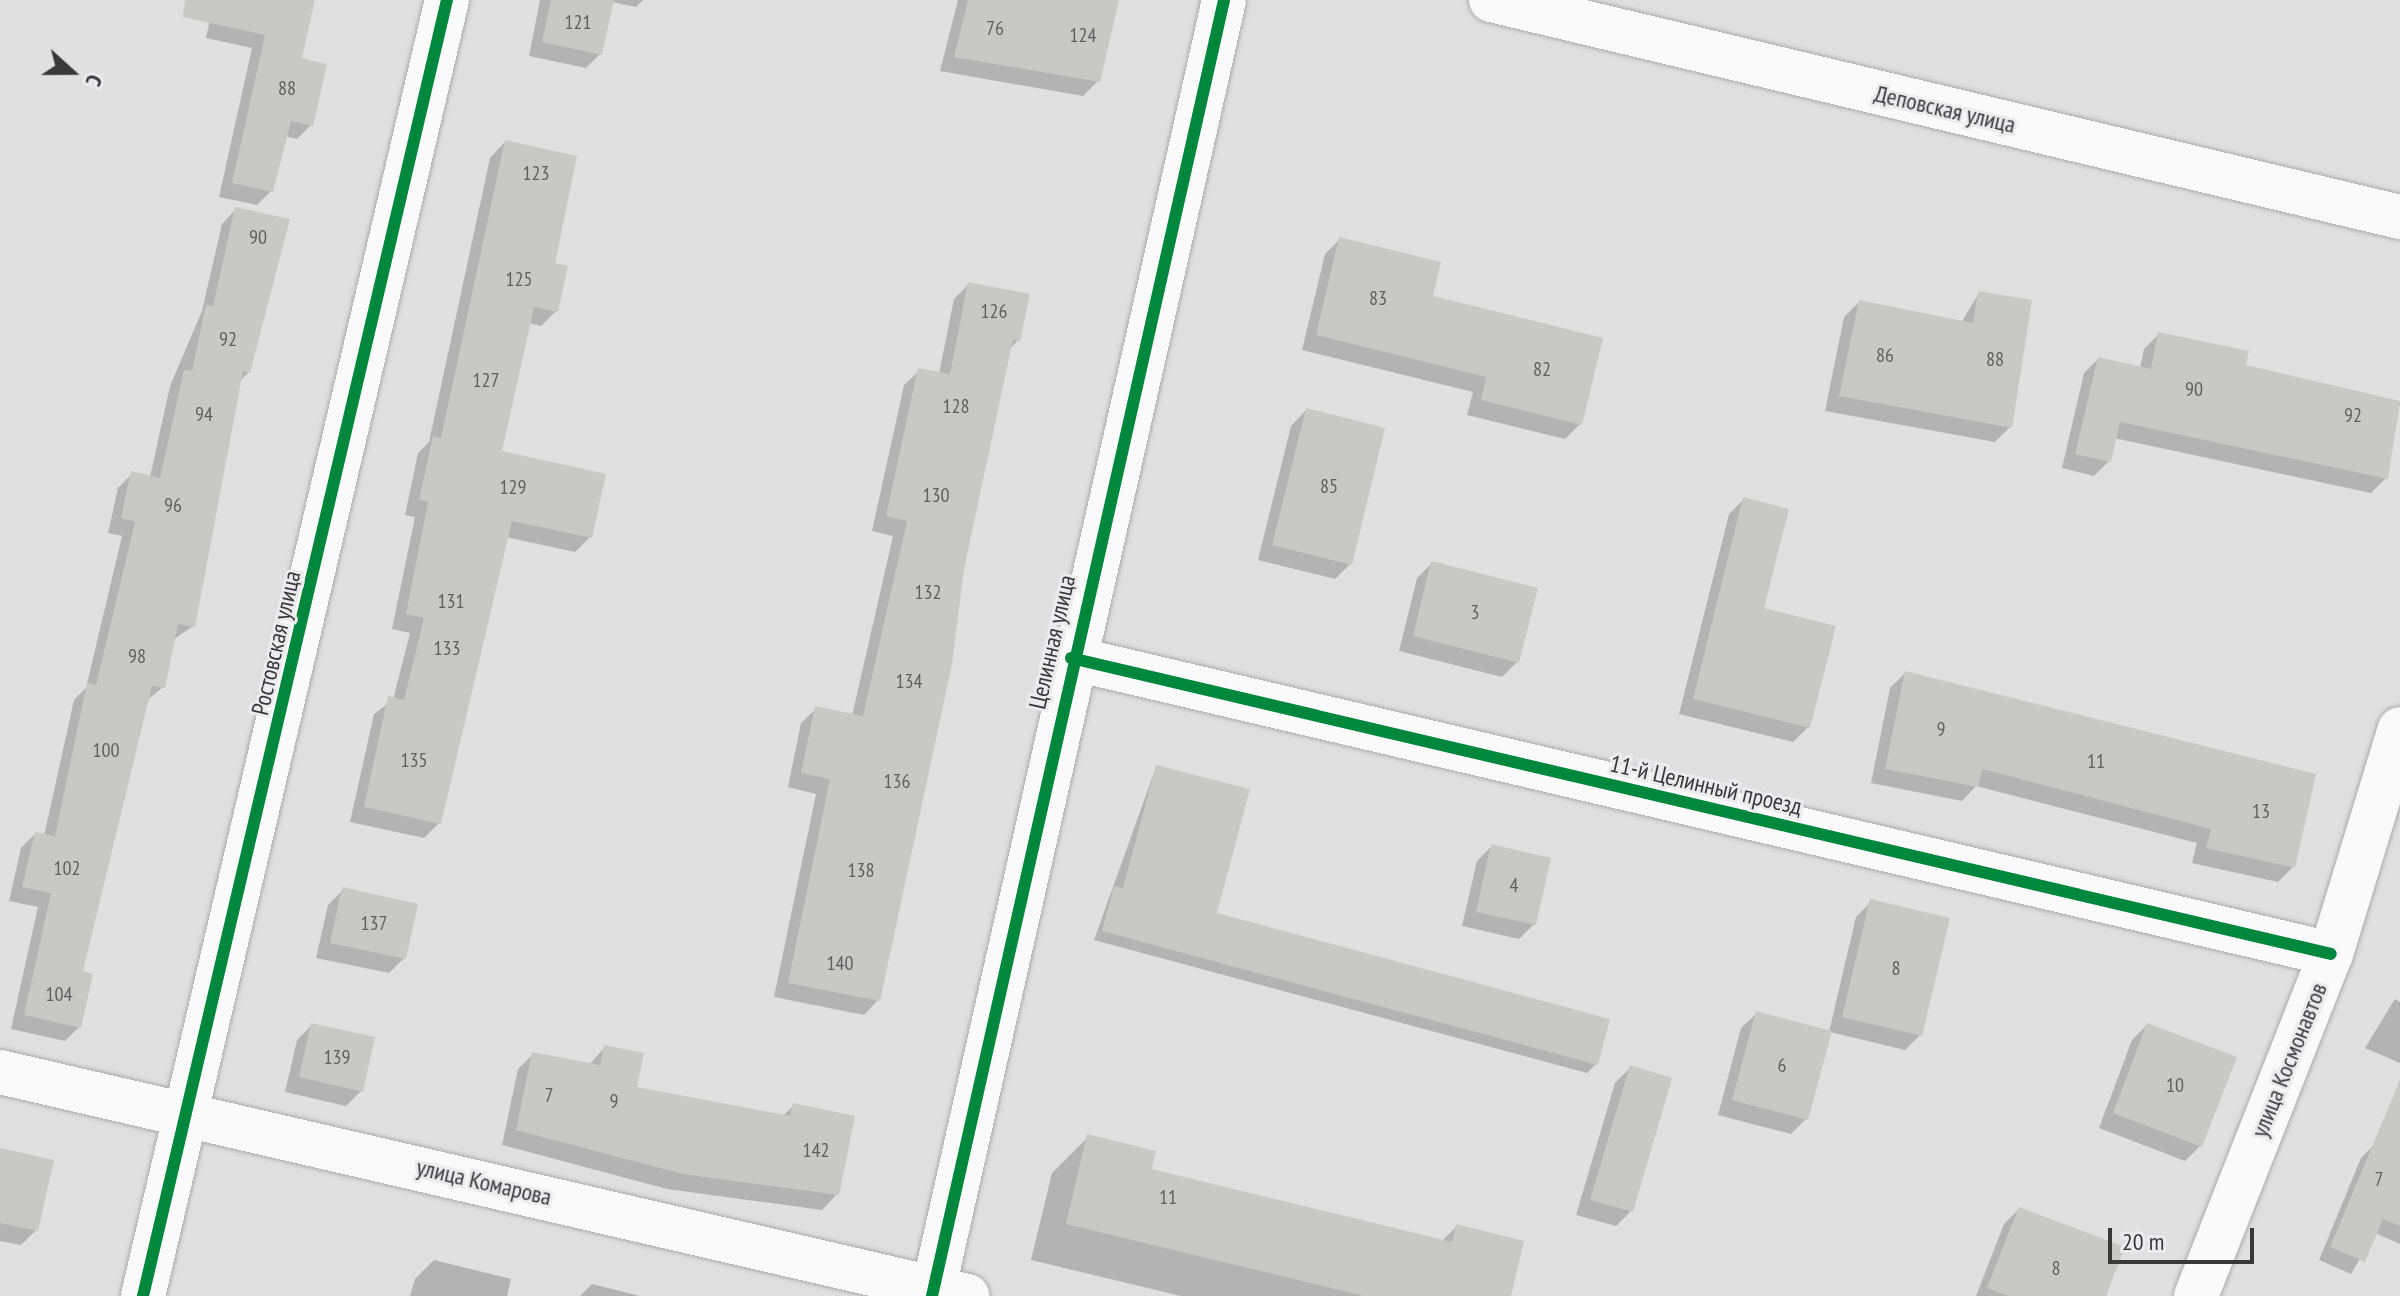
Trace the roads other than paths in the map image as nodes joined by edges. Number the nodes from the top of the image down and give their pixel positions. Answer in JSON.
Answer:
{"nodes":[{"id":1,"x":447,"y":0,"type":"edge"},
{"id":2,"x":1224,"y":0,"type":"edge"},
{"id":3,"x":1491,"y":0,"type":"edge"},
{"id":4,"x":2400,"y":217,"type":"edge"},
{"id":5,"x":1071,"y":658,"type":"junction"},
{"id":6,"x":2400,"y":729,"type":"edge"},
{"id":7,"x":2331,"y":954,"type":"junction"},
{"id":8,"x":0,"y":1072,"type":"edge"},
{"id":9,"x":190,"y":1112,"type":"junction"},
{"id":10,"x":944,"y":1293,"type":"edge"},
{"id":11,"x":143,"y":1296,"type":"edge"},
{"id":12,"x":2196,"y":1296,"type":"edge"}],
"edges":[{"from":1,"to":9,"type":"street","name":"Ростовская улица"},
{"from":2,"to":5,"type":"street","name":"Целинная улица"},
{"from":3,"to":4,"type":"street","name":"Деповская улица"},
{"from":5,"to":7,"type":"street","name":"11-й Целинный проезд"},
{"from":5,"to":10,"type":"street","name":"Целинная улица"},
{"from":6,"to":7,"type":"street","name":"улица Космонавтов"},
{"from":7,"to":12,"type":"street","name":"улица Космонавтов"},
{"from":8,"to":9,"type":"street","name":"улица Комарова"},
{"from":9,"to":10,"type":"street","name":"улица Комарова"},
{"from":9,"to":11,"type":"street","name":"Ростовская улица"}]}
